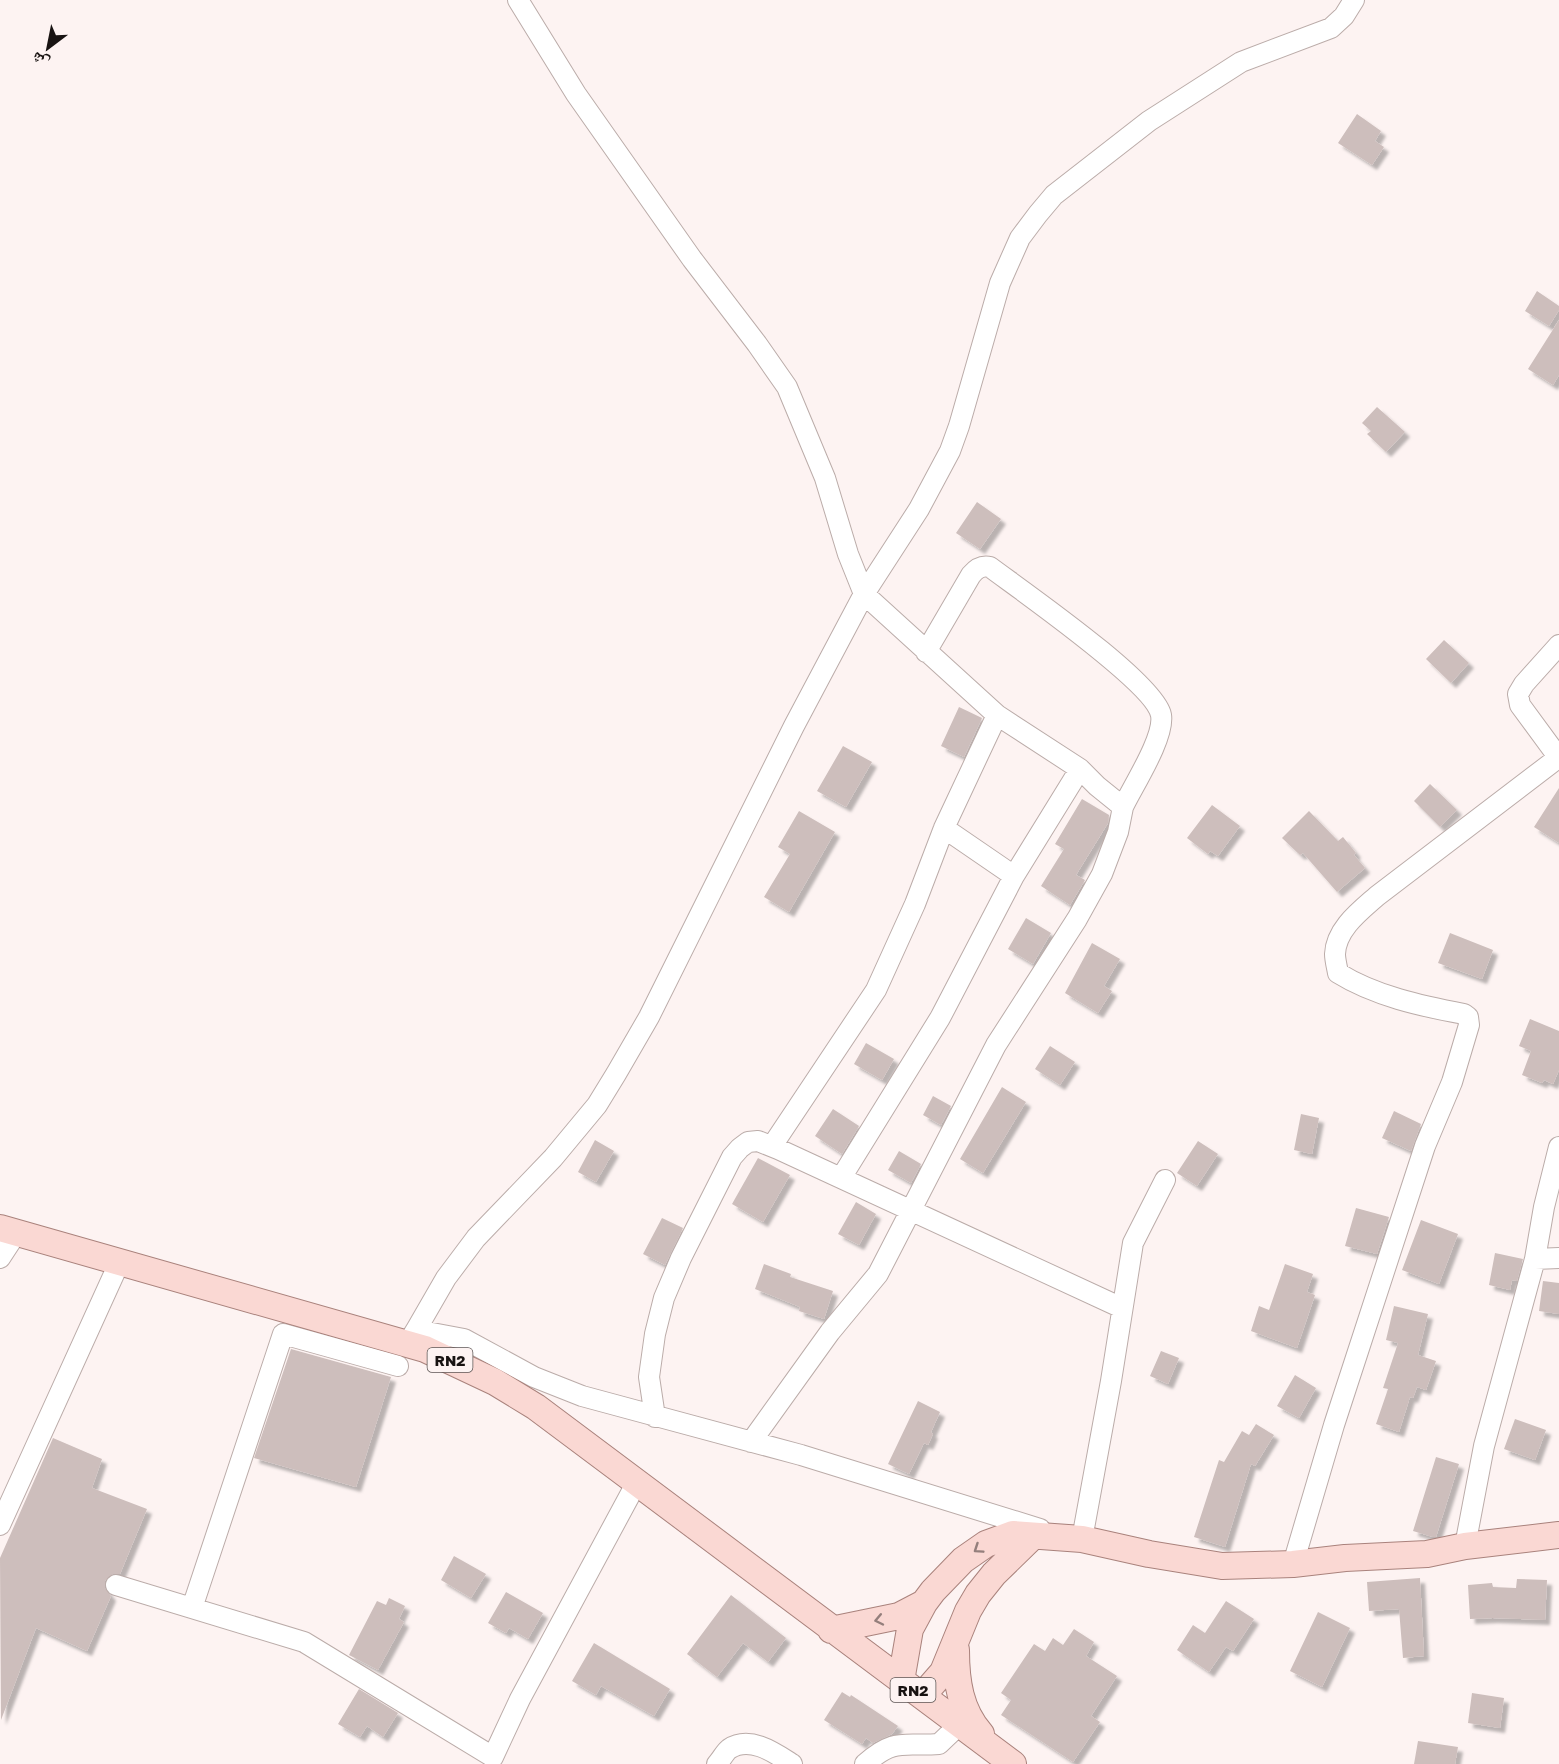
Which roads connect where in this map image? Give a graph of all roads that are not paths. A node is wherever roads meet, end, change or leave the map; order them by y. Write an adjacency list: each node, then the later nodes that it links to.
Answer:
1 (518, 0): 3 (street)
2 (1354, 0): 3 (street)
3 (864, 594): 5 (street); 23 (street)
4 (1559, 645): 7 (street)
5 (926, 652): 6 (street); 9 (street)
6 (997, 715): 8 (street); 10 (street)
7 (1558, 758): 32 (street)
8 (1080, 769): 9 (street); 11 (street)
9 (1123, 807): 16 (street)
10 (944, 828): 11 (street); 12 (street)
11 (1014, 876): 14 (street)
12 (772, 1146): 14 (street); 24 (street)
13 (1559, 1147): 20 (street)
14 (841, 1178): 16 (street)
15 (1165, 1180): 22 (street)
16 (911, 1210): 22 (street); 25 (street)
17 (9, 1230): 18 (street); 21 (main road, RN2)
18 (0, 1258)
19 (1559, 1258): 20 (street)
20 (1536, 1259): 31 (street)
21 (120, 1261): 23 (main road, RN2); 27 (street)
22 (1122, 1308): 30 (street)
23 (407, 1346): 24 (street); 26 (main road, RN2); 35 (street)
24 (655, 1416): 25 (street)
25 (751, 1442): 30 (street)
26 (637, 1482): 36 (main road, RN2); 42 (street)
27 (0, 1525)
28 (1559, 1535): 31 (main road)
29 (1033, 1536): 30 (main road); 34 (main road, one-way to 34); 37 (main road)
30 (1074, 1538): 32 (main road)
31 (1465, 1546): 32 (main road)
32 (1293, 1564)
33 (116, 1585): 35 (street)
34 (924, 1603): 36 (main road, one-way to 36); 38 (main road)
35 (192, 1608): 42 (street)
36 (831, 1630): 38 (main road, RN2)
37 (956, 1641): 39 (main road); 41 (main road)
38 (901, 1681): 39 (main road, RN2)
39 (922, 1696): 40 (main road, RN2)
40 (960, 1724): 41 (main road, RN2); 45 (street)
41 (1004, 1757)
42 (497, 1761)
43 (717, 1764): 44 (street)
44 (792, 1764)
45 (865, 1764)

